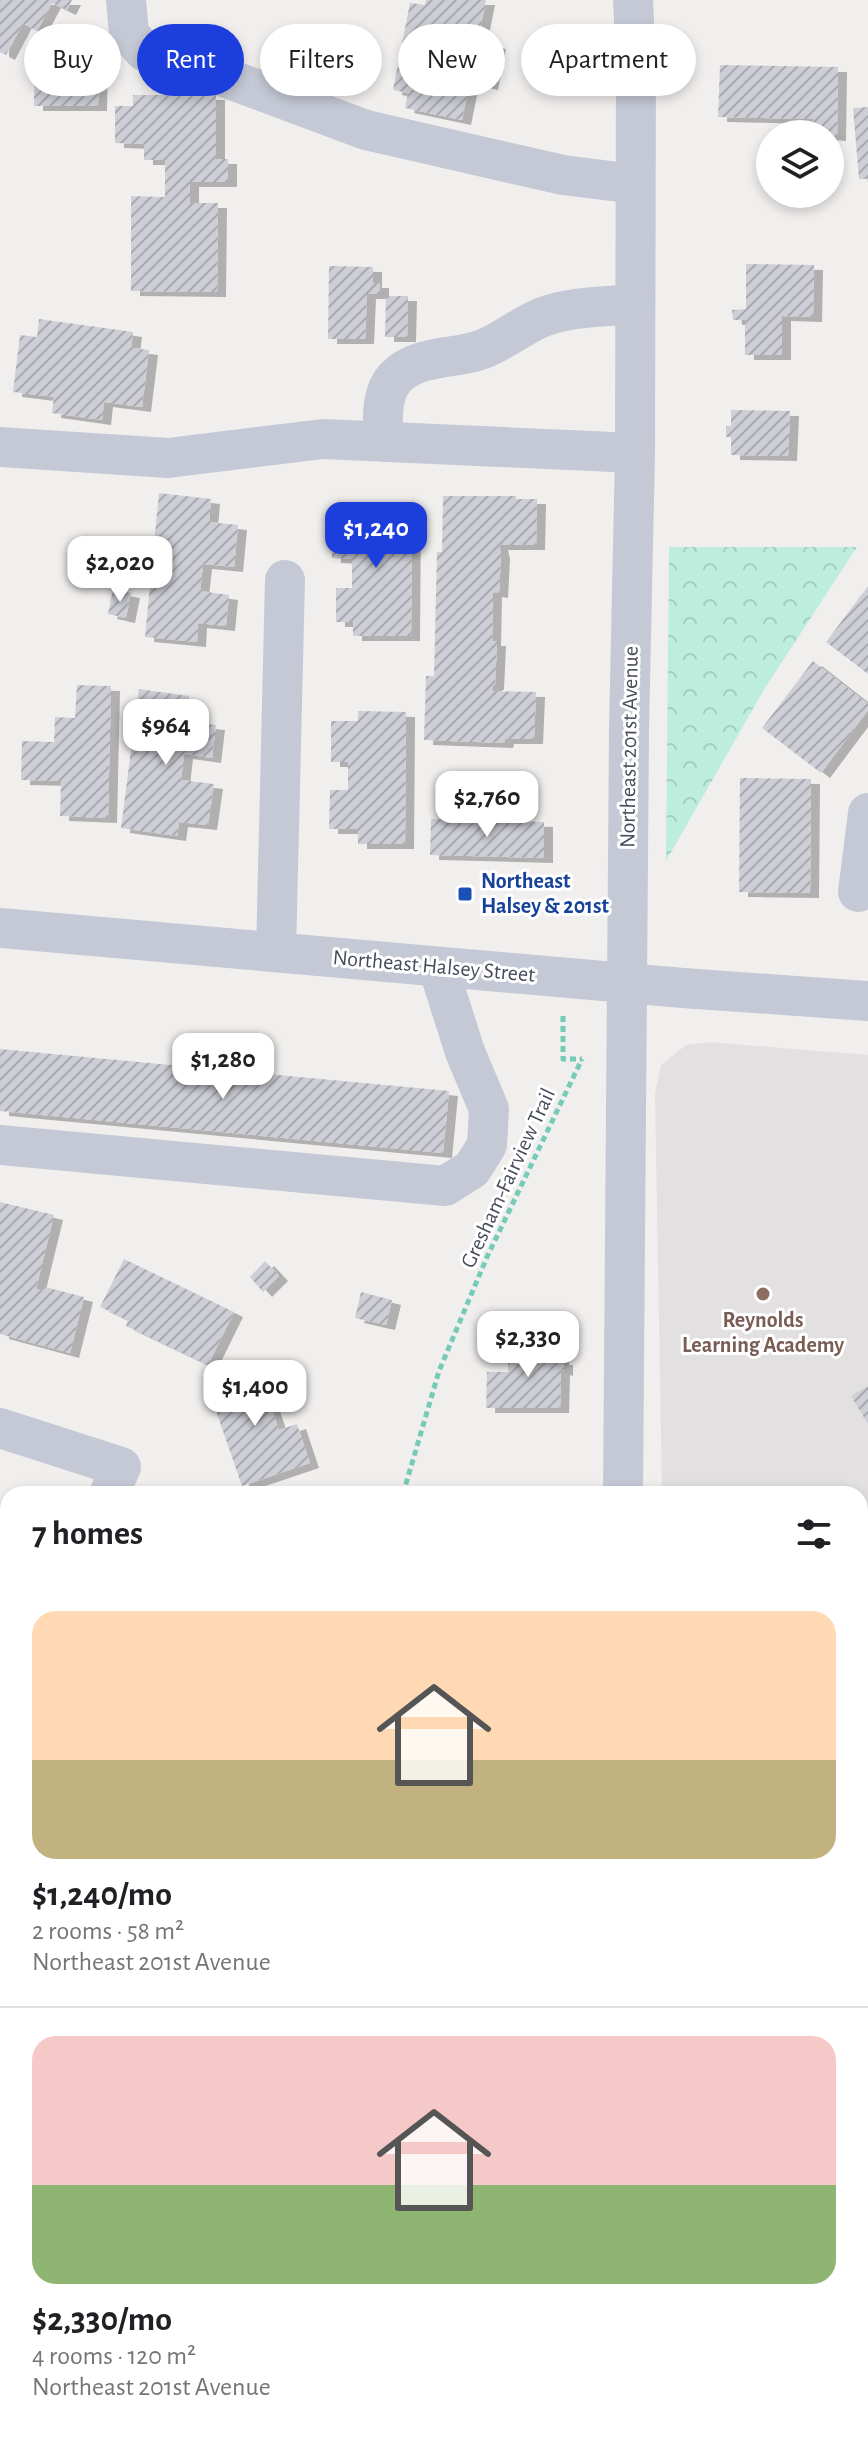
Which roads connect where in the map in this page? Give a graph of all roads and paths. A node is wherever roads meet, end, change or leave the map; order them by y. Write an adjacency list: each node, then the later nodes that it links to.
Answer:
1 (126, 0): 3 (street)
2 (633, 0): 3 (street, Northeast 201st Avenue)
3 (635, 184): 4 (street, Northeast 201st Avenue)
4 (635, 304): 5 (street); 7 (street, Northeast 201st Avenue)
5 (383, 442): 6 (street); 7 (street)
6 (0, 447)
7 (635, 453): 15 (street, Northeast 201st Avenue)
8 (285, 580): 12 (street)
9 (868, 813): 10 (street)
10 (858, 892)
11 (0, 928): 12 (street, Northeast Halsey Street)
12 (276, 952): 13 (street, Northeast Halsey Street)
13 (438, 967): 14 (street, Northeast Halsey Street); 19 (street)
14 (563, 978): 15 (street, Northeast Halsey Street); 17 (path)
15 (627, 983): 16 (street, Northeast Halsey Street); 18 (street, Northeast 201st Avenue)
16 (868, 1001)
17 (582, 1059): 18 (path); 22 (path, Gresham-Fairview Trail)
18 (627, 1064): 23 (street, Northeast 201st Avenue)
19 (0, 1145)
20 (0, 1428): 21 (street)
21 (115, 1480)
22 (405, 1486)
23 (623, 1486)

